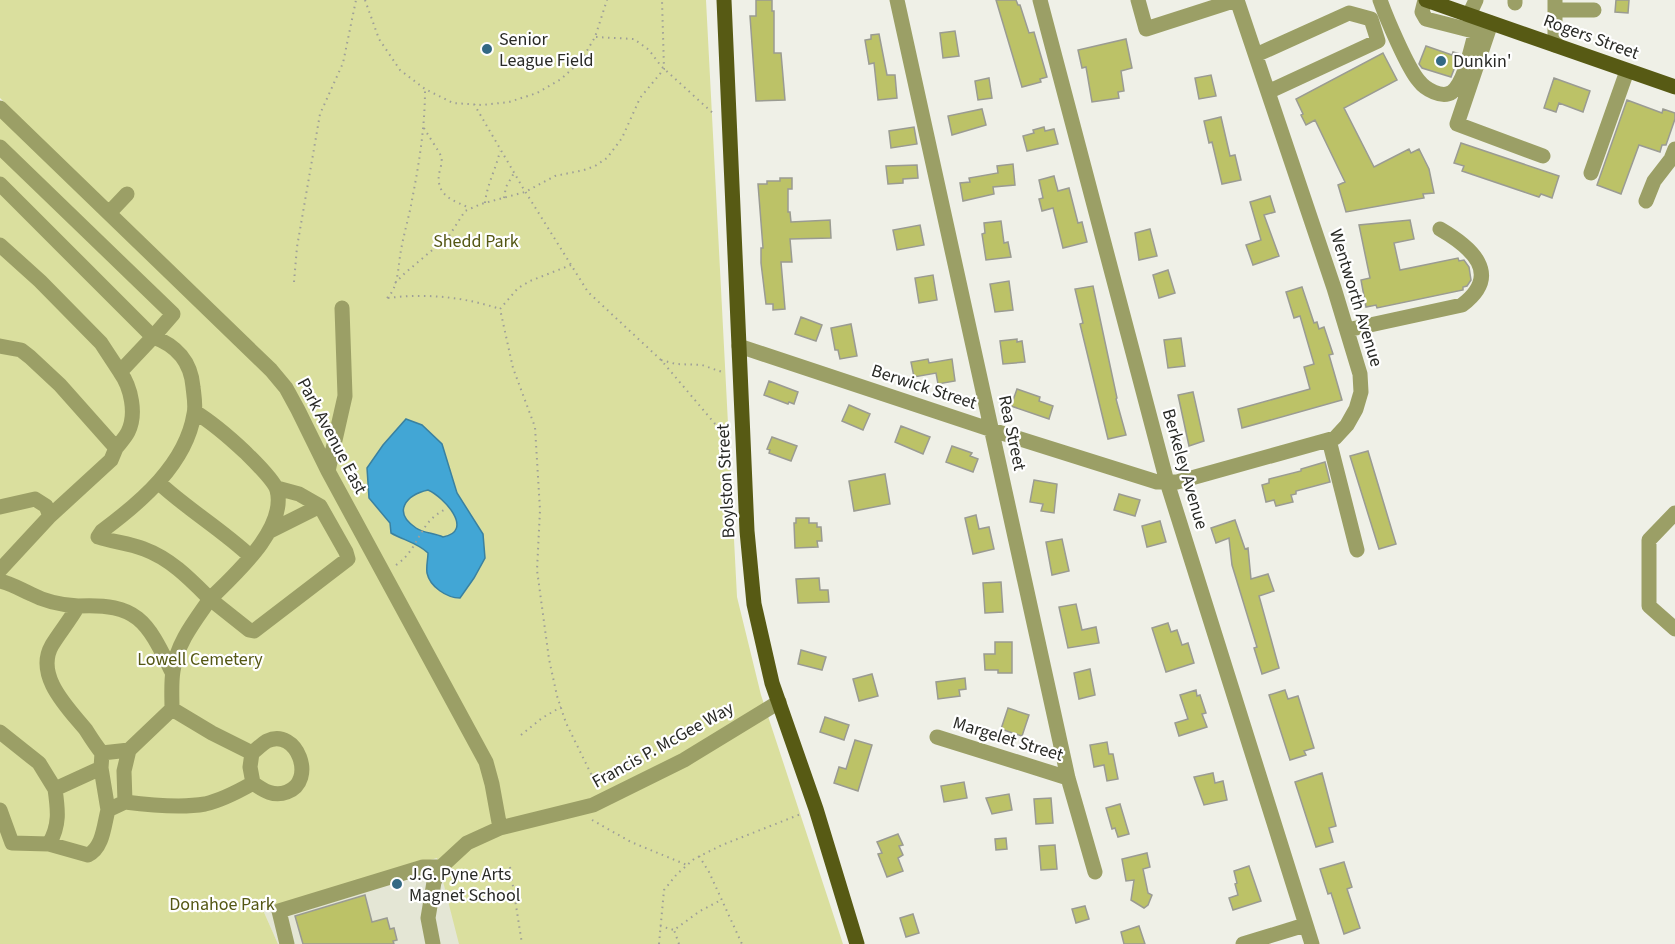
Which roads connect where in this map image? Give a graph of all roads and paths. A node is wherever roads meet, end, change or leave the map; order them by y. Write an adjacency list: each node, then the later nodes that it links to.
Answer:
1 (356, 0): 47 (path)
2 (364, 0): 24 (path)
3 (606, 0): 18 (path)
4 (662, 0): 21 (path)
5 (724, 0): 54 (main road, Boylston Street)
6 (897, 0): 59 (street, Rea Street)
7 (1041, 0): 65 (street, Berkeley Avenue)
8 (1138, 0): 14 (street)
9 (1237, 0): 14 (street); 20 (street, Wentworth Avenue)
10 (1380, 0): 17 (street)
11 (1425, 0): 16 (main road, Rogers Street); 17 (street)
12 (1476, 0): 16 (street)
13 (1555, 5): 15 (street); 19 (street)
14 (1190, 6)
15 (1593, 10)
16 (1469, 15): 17 (main road, Rogers Street)
17 (1485, 29): 19 (main road, Rogers Street); 33 (street)
18 (595, 37): 21 (path); 26 (path)
19 (1555, 45): 22 (main road, Rogers Street)
20 (1256, 55): 25 (street, Wentworth Avenue); 25 (street)
21 (664, 69): 28 (path); 37 (path)
22 (1627, 71): 23 (main road, Rogers Street); 35 (street)
23 (1675, 87)
24 (425, 89): 26 (path); 29 (path)
25 (1268, 92): 51 (street, Wentworth Avenue)
26 (474, 104): 32 (path)
27 (0, 108): 43 (street, Park Avenue East)
28 (717, 117)
29 (424, 128): 42 (path); 48 (path)
30 (0, 147): 52 (street)
31 (1675, 149): 40 (street)
32 (500, 150): 34 (path); 41 (path)
33 (1544, 156)
34 (514, 173): 37 (path); 39 (path)
35 (1591, 173)
36 (0, 184): 52 (street)
37 (525, 192): 39 (path); 46 (path)
38 (127, 194): 43 (street)
39 (504, 198): 41 (path)
40 (1646, 201)
41 (485, 203): 42 (path)
42 (470, 208): 48 (path)
43 (109, 213): 63 (street, Park Avenue East)
44 (1440, 229): 51 (street)
45 (0, 245): 56 (street)
46 (571, 265): 50 (path); 55 (path)
47 (294, 282)
48 (395, 283): 50 (path)
49 (342, 308): 63 (street)
50 (500, 309): 83 (path)
51 (1347, 330): 60 (street, Wentworth Avenue)
52 (153, 337): 56 (street); 58 (street)
53 (0, 346): 62 (street)
54 (739, 346): 59 (street, Berwick Street); 82 (main road, Boylston Street)
55 (660, 360): 57 (path); 61 (path)
56 (120, 372): 62 (street)
57 (727, 374)
58 (195, 412): 64 (street); 66 (street)
59 (992, 430): 65 (street, Berwick Street); 91 (street, Rea Street)
60 (1329, 440): 65 (street, Wentworth Avenue); 73 (street)
61 (731, 442)
62 (116, 448): 71 (street)
63 (328, 471): 100 (street, Park Avenue East)
64 (158, 482): 74 (street); 78 (street)
65 (1167, 482): 109 (street, Berkeley Avenue)
66 (277, 488): 67 (street); 72 (street)
67 (320, 506): 72 (street); 78 (street)
68 (0, 507): 71 (street)
69 (446, 509): 75 (path)
70 (1675, 513): 80 (street)
71 (50, 516): 76 (street)
72 (270, 531): 74 (street)
73 (1357, 550)
74 (250, 556): 78 (street)
75 (394, 566)
76 (0, 570)
77 (0, 581): 79 (street)
78 (210, 599): 81 (street)
79 (78, 606): 81 (street); 90 (street)
80 (1675, 629)
81 (172, 672): 84 (street)
82 (779, 702): 96 (main road, Boylston Street); 99 (street, Francis P. McGee Way)
83 (561, 707): 86 (path); 94 (path)
84 (172, 709): 88 (street); 89 (street)
85 (0, 732): 93 (street)
86 (521, 735)
87 (937, 737): 91 (street, Margelet Street)
88 (129, 750): 90 (street); 95 (street)
89 (252, 753): 92 (street); 92 (street)
90 (101, 761): 93 (street); 98 (street)
91 (1068, 778): 107 (street, Rea Street)
92 (253, 783): 95 (street)
93 (55, 789): 102 (street)
94 (600, 793)
95 (125, 802): 98 (street)
96 (816, 809): 103 (path); 118 (main road, Boylston Street)
97 (0, 810): 101 (street)
98 (108, 810): 102 (street)
99 (572, 810): 100 (street, Francis P. McGee Way); 104 (path)
100 (500, 828): 105 (street, Francis P. McGee Way)
101 (6, 843): 102 (street)
102 (49, 844)
103 (699, 856): 104 (path); 108 (path)
104 (687, 865): 110 (path)
105 (441, 867): 112 (street); 113 (street, Francis P. McGee Way)
106 (510, 867): 114 (path)
107 (1095, 872)
108 (722, 900): 111 (path); 117 (path)
109 (1305, 925): 119 (street); 120 (street, Berkeley Avenue)
110 (660, 926): 111 (path); 115 (path)
111 (674, 930): 116 (path)
112 (287, 944)
113 (433, 944)
114 (522, 944)
115 (658, 944)
116 (679, 944)
117 (742, 944)
118 (857, 944)
119 (1243, 944)
120 (1312, 944)

